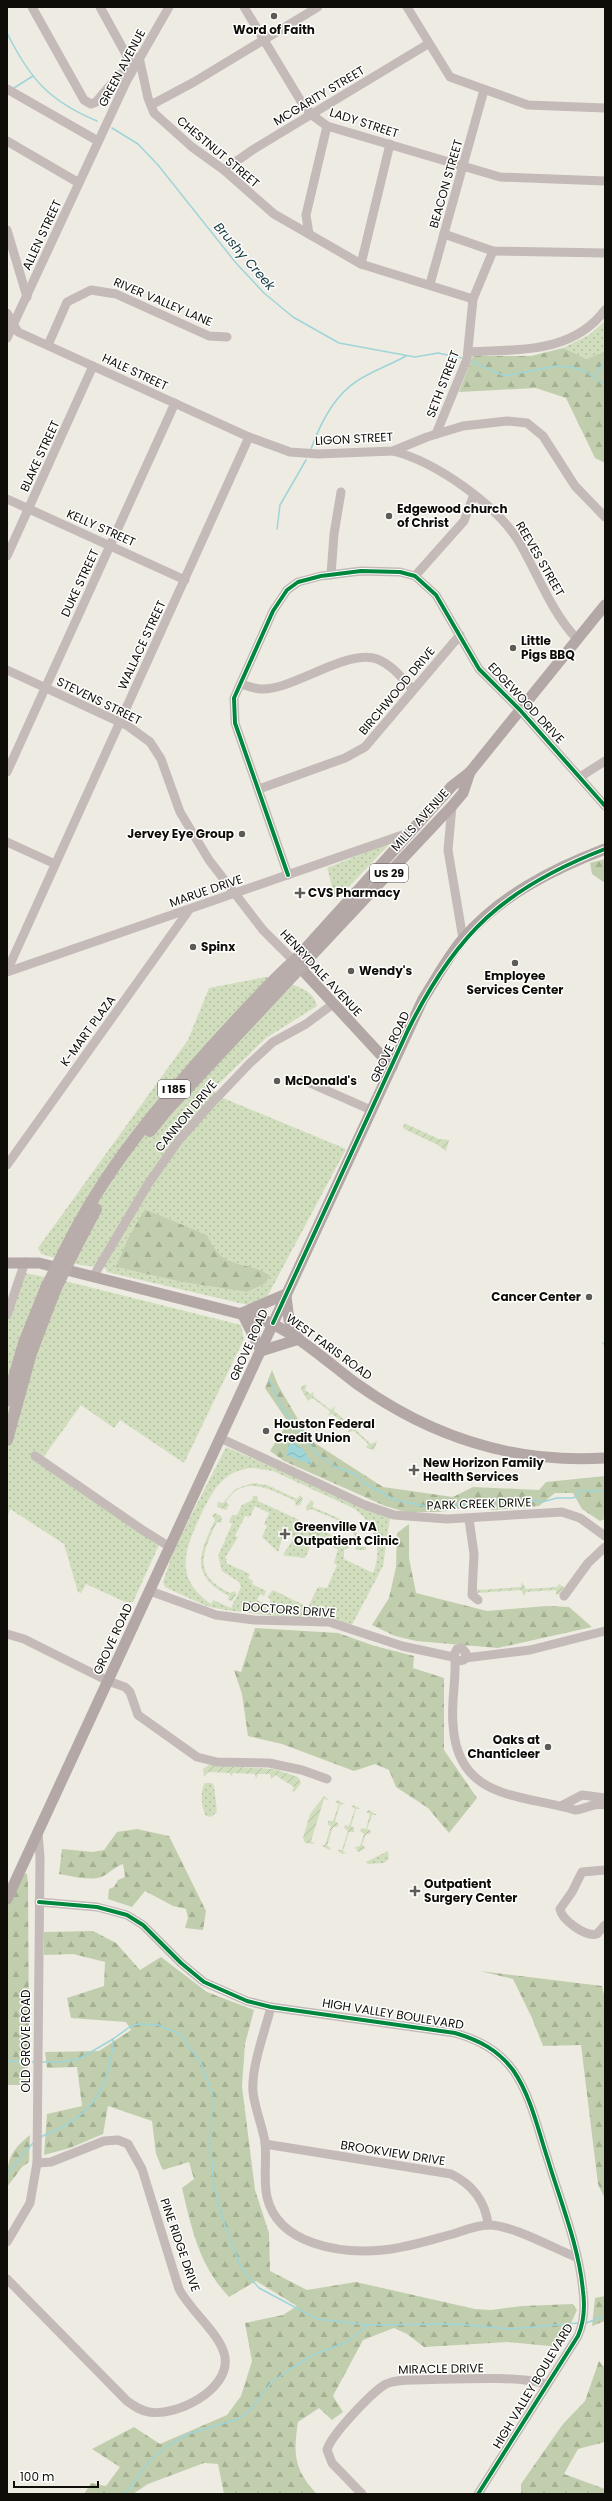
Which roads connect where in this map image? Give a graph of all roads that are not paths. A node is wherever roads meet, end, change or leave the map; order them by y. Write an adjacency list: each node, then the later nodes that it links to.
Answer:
1 (32, 7): 10 (street)
2 (100, 7): 10 (street)
3 (169, 7): 9 (street, GREEN AVENUE)
4 (244, 7): 7 (street, LADY STREET)
5 (318, 7): 7 (street)
6 (407, 7): 8 (street)
7 (264, 40): 13 (street); 15 (street, LADY STREET)
8 (428, 44): 12 (street); 15 (street, MCGARITY STREET)
9 (139, 57): 10 (street, GREEN AVENUE); 13 (street, CHESTNUT STREET)
10 (133, 67): 18 (street, GREEN AVENUE)
11 (7, 89): 18 (street)
12 (484, 90): 14 (street); 20 (street, BEACON STREET)
13 (151, 105): 21 (street, CHESTNUT STREET)
14 (605, 108)
15 (312, 115): 16 (street, LADY STREET); 21 (street, MCGARITY STREET)
16 (327, 126): 19 (street, LADY STREET); 25 (street)
17 (7, 141): 23 (street)
18 (98, 141): 23 (street, ALLEN STREET)
19 (390, 144): 20 (street, LADY STREET); 29 (street)
20 (463, 166): 22 (street, LADY STREET); 26 (street, BEACON STREET)
21 (224, 170): 25 (street, CHESTNUT STREET)
22 (605, 181)
23 (79, 183): 31 (street, ALLEN STREET)
24 (7, 230): 31 (street)
25 (309, 234): 29 (street, CHESTNUT STREET)
26 (444, 234): 27 (street); 30 (street, BEACON STREET)
27 (493, 251): 28 (street); 32 (street, SETH STREET)
28 (605, 253)
29 (361, 264): 30 (street, CHESTNUT STREET)
30 (430, 284): 32 (street, CHESTNUT STREET)
31 (27, 296): 35 (street, ALLEN STREET)
32 (473, 300): 39 (street, SETH STREET)
33 (605, 310): 39 (street)
34 (7, 313): 35 (street)
35 (14, 326): 37 (street, ALLEN STREET); 38 (street, HALE STREET)
36 (227, 337): 38 (street, RIVER VALLEY LANE)
37 (7, 338)
38 (48, 345): 40 (street, HALE STREET)
39 (469, 352): 42 (street, SETH STREET)
40 (93, 366): 41 (street, HALE STREET); 48 (street, BLAKE STREET)
41 (175, 403): 43 (street, HALE STREET); 50 (street, DUKE STREET)
42 (436, 434): 44 (street, LIGON STREET); 49 (street, LIGON STREET)
43 (249, 437): 44 (street, LIGON STREET); 54 (street, WALLACE STREET)
44 (393, 451): 46 (street, REEVES STREET)
45 (341, 492): 52 (street)
46 (473, 496): 53 (street); 57 (street, REEVES STREET)
47 (7, 499): 48 (street, KELLY STREET)
48 (29, 508): 50 (street, KELLY STREET); 51 (street, BLAKE STREET)
49 (605, 517)
50 (111, 546): 54 (street, KELLY STREET); 60 (street, DUKE STREET)
51 (7, 556)
52 (331, 575): 53 (street); 59 (street)
53 (415, 576): 56 (street, EDGEWOOD DRIVE)
54 (185, 580): 63 (street, WALLACE STREET)
55 (605, 605): 57 (main road, MILLS AVENUE / US 29)
56 (460, 635): 61 (street, BIRCHWOOD DRIVE); 62 (street, EDGEWOOD DRIVE)
57 (577, 639): 62 (main road, MILLS AVENUE / US 29)
58 (7, 670): 60 (street, STEVENS STREET)
59 (241, 684): 61 (street); 68 (street)
60 (45, 688): 63 (street, STEVENS STREET); 65 (street, DUKE STREET)
61 (412, 689): 68 (street, BIRCHWOOD DRIVE)
62 (520, 710): 66 (main road, MILLS AVENUE / US 29); 67 (street, EDGEWOOD DRIVE)
63 (120, 722): 74 (street, WALLACE STREET); 76 (street, STEVENS STREET)
64 (605, 761): 67 (street)
65 (7, 772)
66 (470, 772): 69 (main road, MILLS AVENUE / US 29); 71 (main road, MILLS AVENUE / US 29)
67 (580, 777): 70 (street, EDGEWOOD DRIVE)
68 (259, 789): 75 (street)
69 (452, 806): 78 (street); 79 (main road, MILLS AVENUE / US 29)
70 (605, 806)
71 (412, 832): 75 (street, MARUE DRIVE); 79 (main road, MILLS AVENUE / US 29)
72 (7, 842): 74 (street)
73 (605, 849): 78 (main road, GROVE ROAD)
74 (55, 864): 80 (street, WALLACE STREET)
75 (288, 875): 76 (street, MARUE DRIVE)
76 (235, 894): 77 (street, MARUE DRIVE); 79 (street, HENRYDALE AVENUE)
77 (189, 910): 80 (street, MARUE DRIVE); 85 (street, K-MART PLAZA)
78 (463, 939): 82 (main road, GROVE ROAD)
79 (297, 964): 81 (main road, HENRYDALE AVENUE); 89 (highway, I 185, bridge)
80 (7, 971)
81 (333, 1004): 82 (main road, HENRYDALE AVENUE); 88 (street, CANNON DRIVE)
82 (392, 1067): 84 (main road, GROVE ROAD)
83 (303, 1080): 84 (street)
84 (372, 1110): 90 (main road, GROVE ROAD)
85 (7, 1165)
86 (25, 1262): 87 (main road, WEST FARIS ROAD); 88 (main road, WEST FARIS ROAD); 92 (street)
87 (7, 1263)
88 (93, 1277): 91 (main road, WEST FARIS ROAD)
89 (51, 1289): 96 (highway, I 185); 98 (highway, I 185)
90 (286, 1294): 91 (main road); 93 (main road, GROVE ROAD); 94 (main road)
91 (242, 1313): 93 (main road, WEST FARIS ROAD); 95 (main road)
92 (7, 1315)
93 (273, 1323): 94 (main road, WEST FARIS ROAD); 95 (main road, GROVE ROAD)
94 (299, 1339): 95 (main road); 100 (main road, WEST FARIS ROAD)
95 (261, 1351): 97 (main road, GROVE ROAD)
96 (7, 1401)
97 (220, 1438): 101 (street, PARK CREEK DRIVE); 103 (main road, GROVE ROAD)
98 (7, 1440)
99 (35, 1456): 103 (street)
100 (605, 1458)
101 (469, 1519): 102 (street, PARK CREEK DRIVE); 107 (street)
102 (605, 1536)
103 (170, 1547): 105 (main road, GROVE ROAD)
104 (605, 1547): 106 (street)
105 (150, 1591): 110 (street, DOCTORS DRIVE); 111 (main road, GROVE ROAD)
106 (564, 1596)
107 (478, 1600)
108 (605, 1631): 110 (street, DOCTORS DRIVE)
109 (7, 1634): 111 (street)
110 (460, 1656): 116 (street)
111 (108, 1681): 112 (street); 117 (main road, GROVE ROAD)
112 (327, 1779)
113 (605, 1798): 114 (street)
114 (590, 1800): 115 (street); 116 (street); 116 (street)
115 (605, 1805)
116 (561, 1806)
117 (38, 1833): 119 (main road, GROVE ROAD); 120 (street, OLD GROVE ROAD)
118 (605, 1870): 121 (street)
119 (7, 1899)
120 (39, 1902): 122 (street, HIGH VALLEY BOULEVARD); 124 (street, OLD GROVE ROAD)
121 (605, 1925)
122 (271, 2007): 123 (street); 127 (street, HIGH VALLEY BOULEVARD)
123 (265, 2144): 125 (street, BROOKVIEW DRIVE); 125 (street)
124 (37, 2163): 126 (street, OLD GROVE ROAD); 128 (street, PINE RIDGE DRIVE)
125 (488, 2225): 127 (street)
126 (7, 2242)
127 (576, 2257): 129 (street, HIGH VALLEY BOULEVARD)
128 (7, 2279)
129 (547, 2385): 130 (street, MIRACLE DRIVE); 131 (street, HIGH VALLEY BOULEVARD)
130 (362, 2494)
131 (478, 2494)

